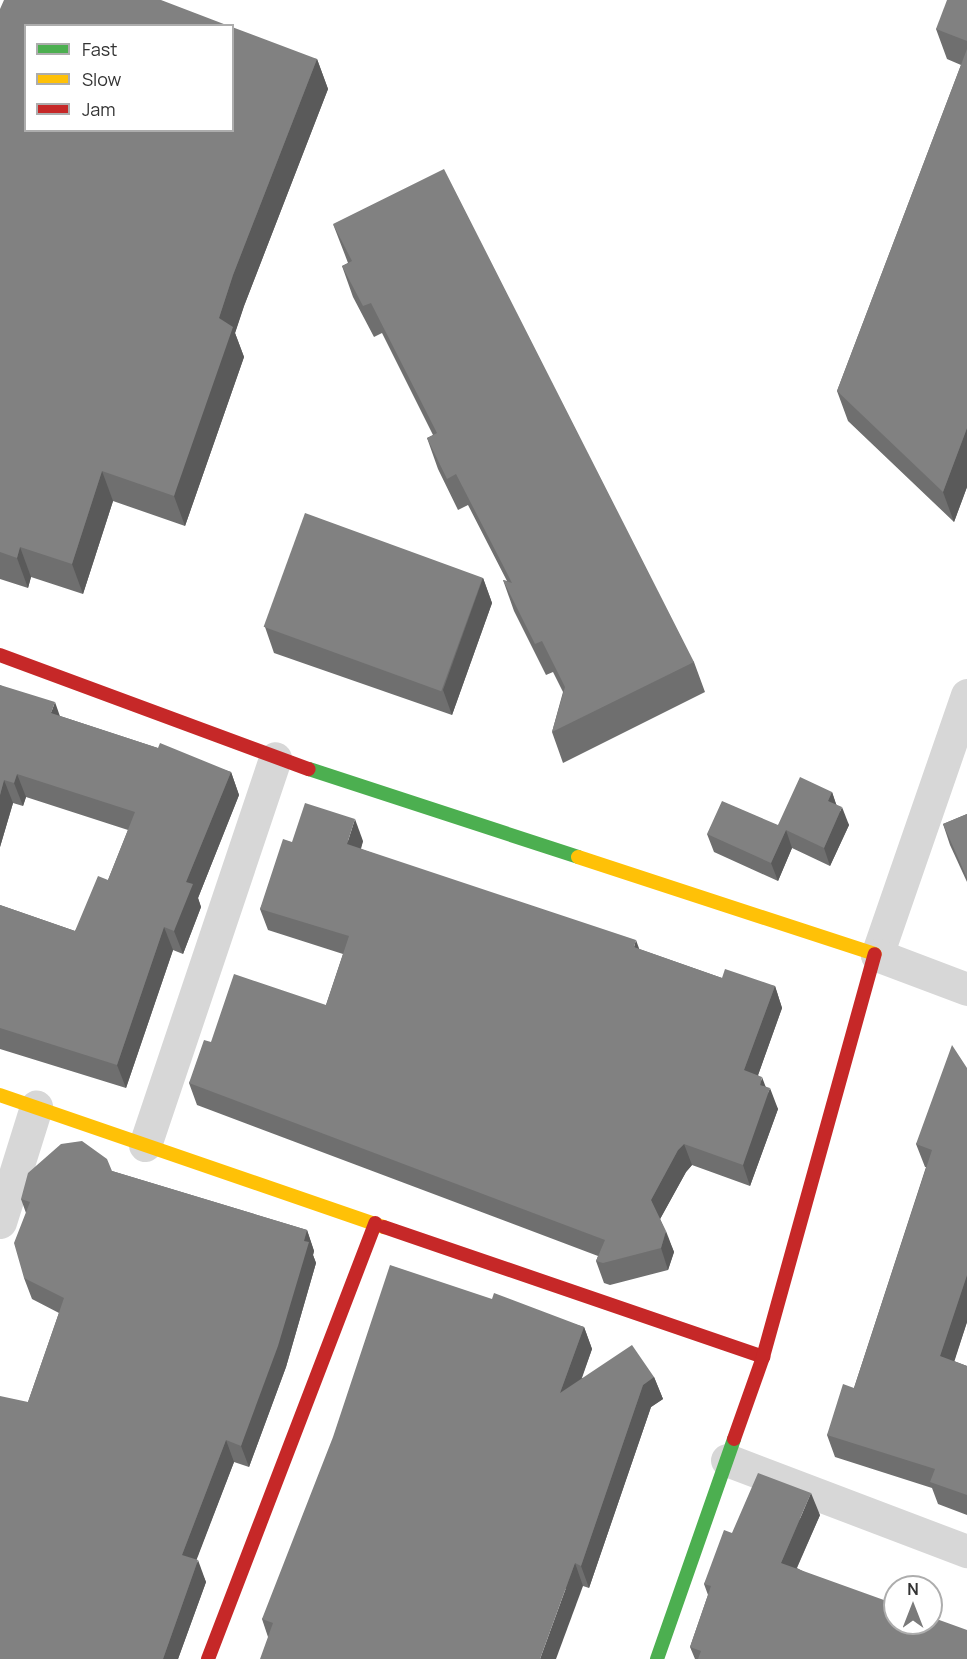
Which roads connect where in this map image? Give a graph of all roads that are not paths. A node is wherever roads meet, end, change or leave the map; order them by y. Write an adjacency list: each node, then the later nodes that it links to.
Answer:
1 (0, 655): 3 (street)
2 (967, 695): 4 (street)
3 (276, 758): 4 (street); 8 (street)
4 (877, 955): 5 (street); 11 (street)
5 (967, 989)
6 (0, 1095): 7 (street)
7 (36, 1107): 8 (street); 9 (street)
8 (145, 1145): 10 (street)
9 (0, 1221)
10 (375, 1223): 11 (street); 14 (street)
11 (763, 1357): 12 (street)
12 (727, 1460): 13 (street); 15 (street)
13 (967, 1551)
14 (208, 1659)
15 (657, 1659)

